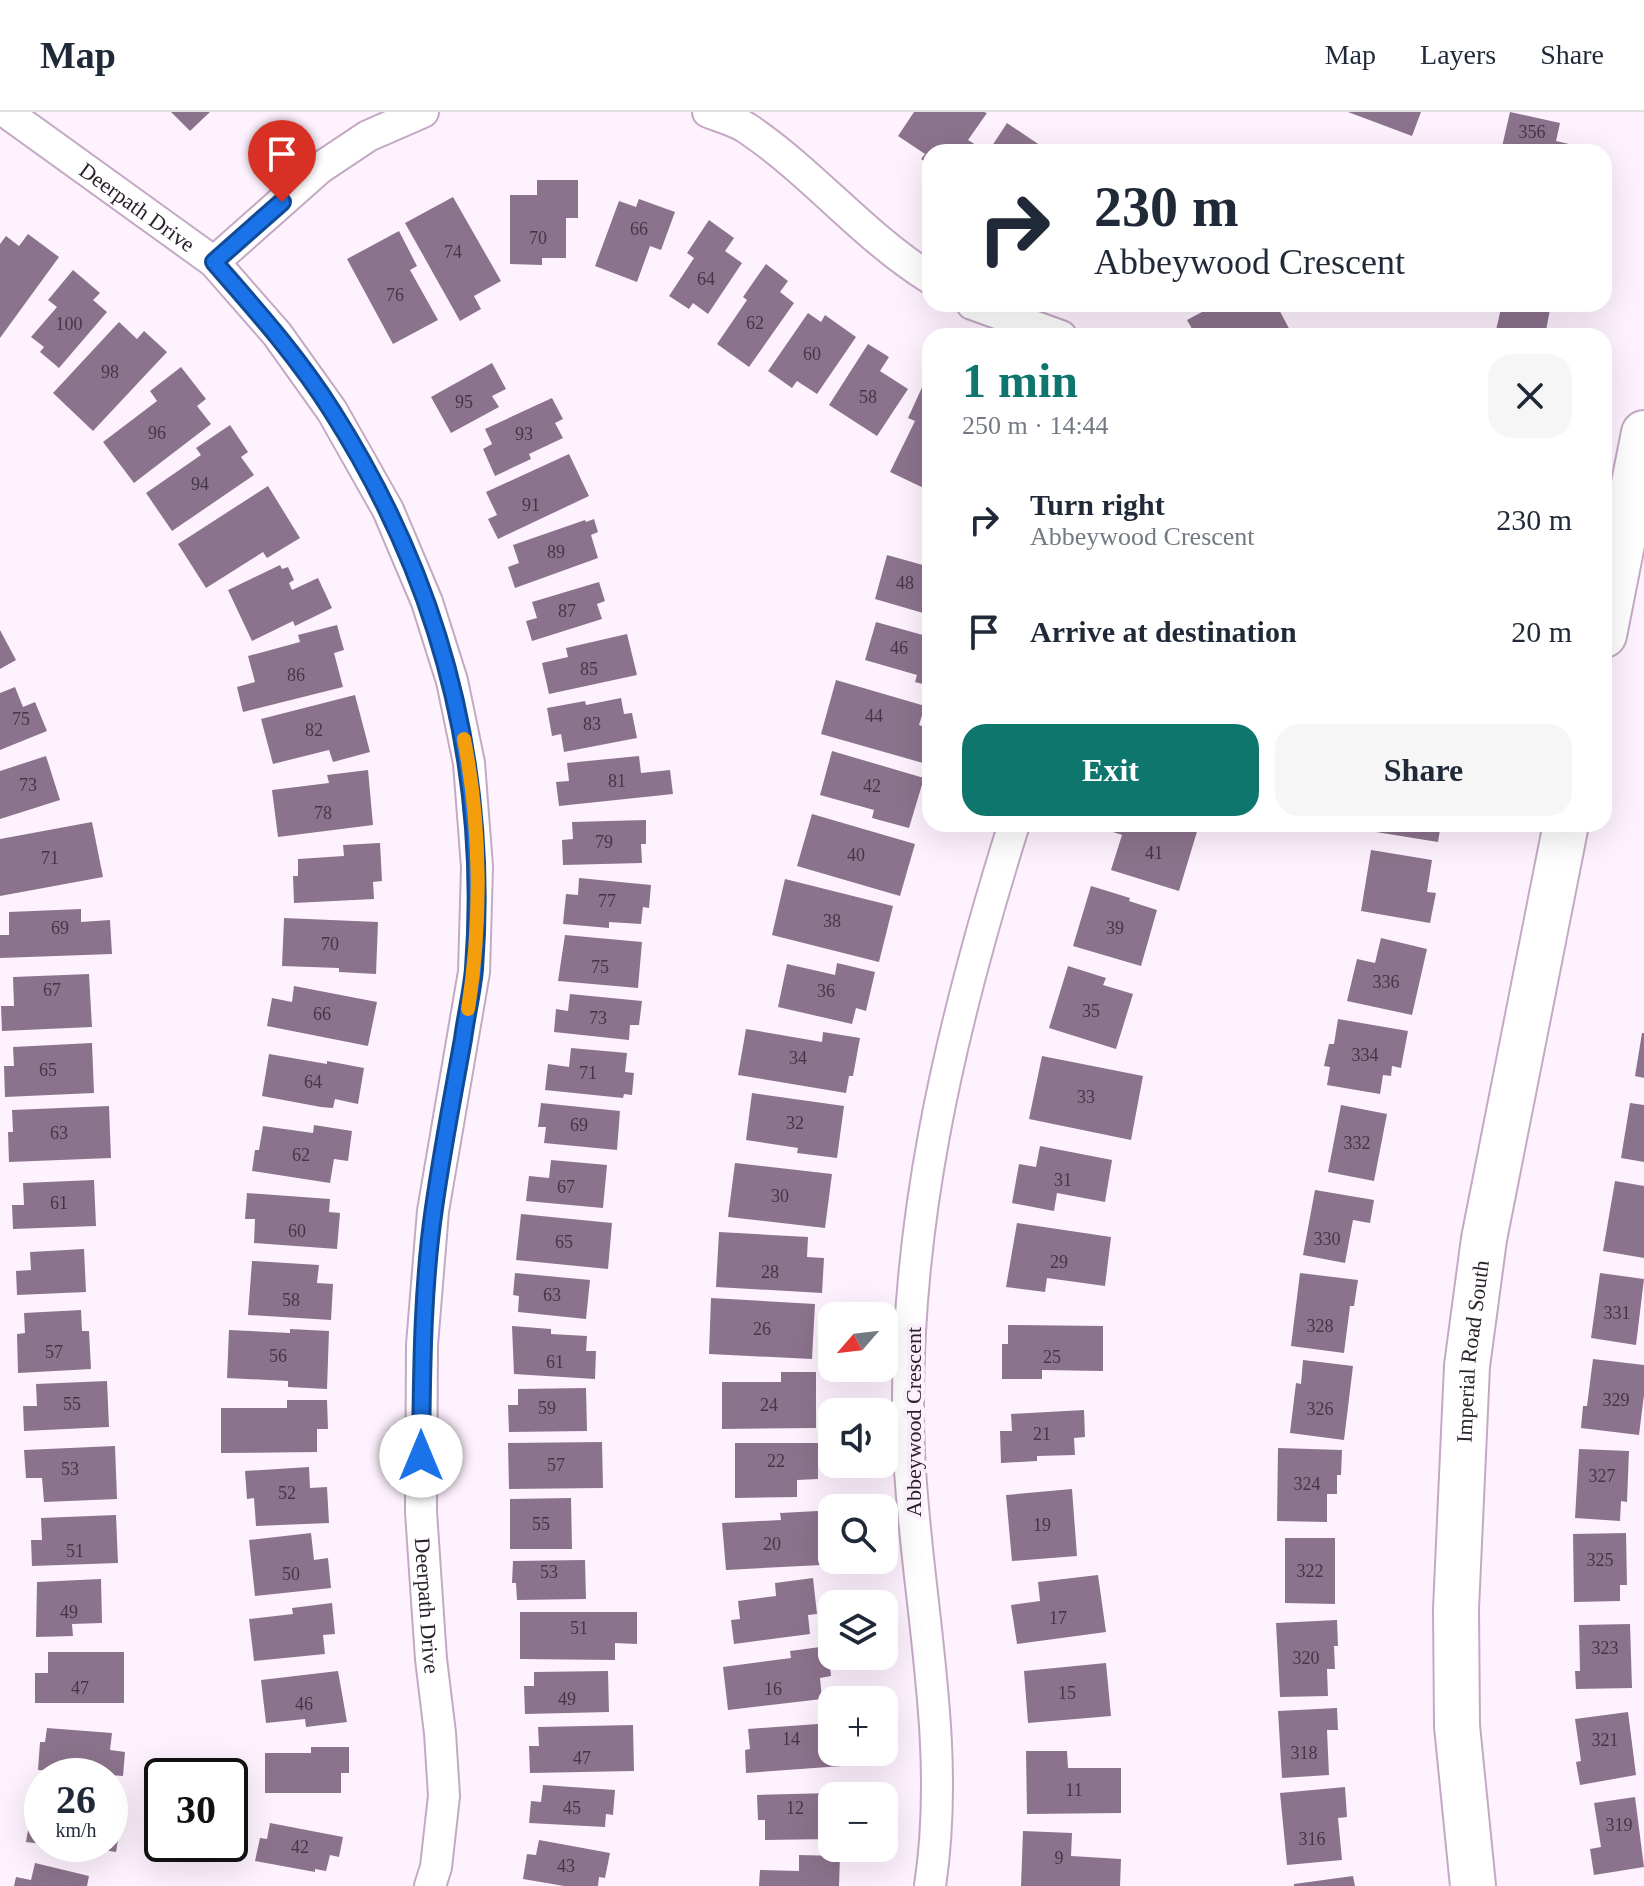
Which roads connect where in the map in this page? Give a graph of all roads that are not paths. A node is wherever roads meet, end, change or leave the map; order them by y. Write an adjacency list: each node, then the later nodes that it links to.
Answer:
1 (6, 112): 4 (street, Deerpath Drive)
2 (423, 112): 4 (street)
3 (708, 112): 5 (street)
4 (214, 262): 12 (street, Deerpath Drive)
5 (922, 272)
6 (994, 312): 7 (street)
7 (1039, 328)
8 (1644, 433): 9 (street)
9 (1612, 595)
10 (1012, 832): 13 (street, Abbeywood Crescent)
11 (1564, 832): 14 (street, Imperial Road South)
12 (430, 1886)
13 (930, 1886)
14 (1473, 1886)

